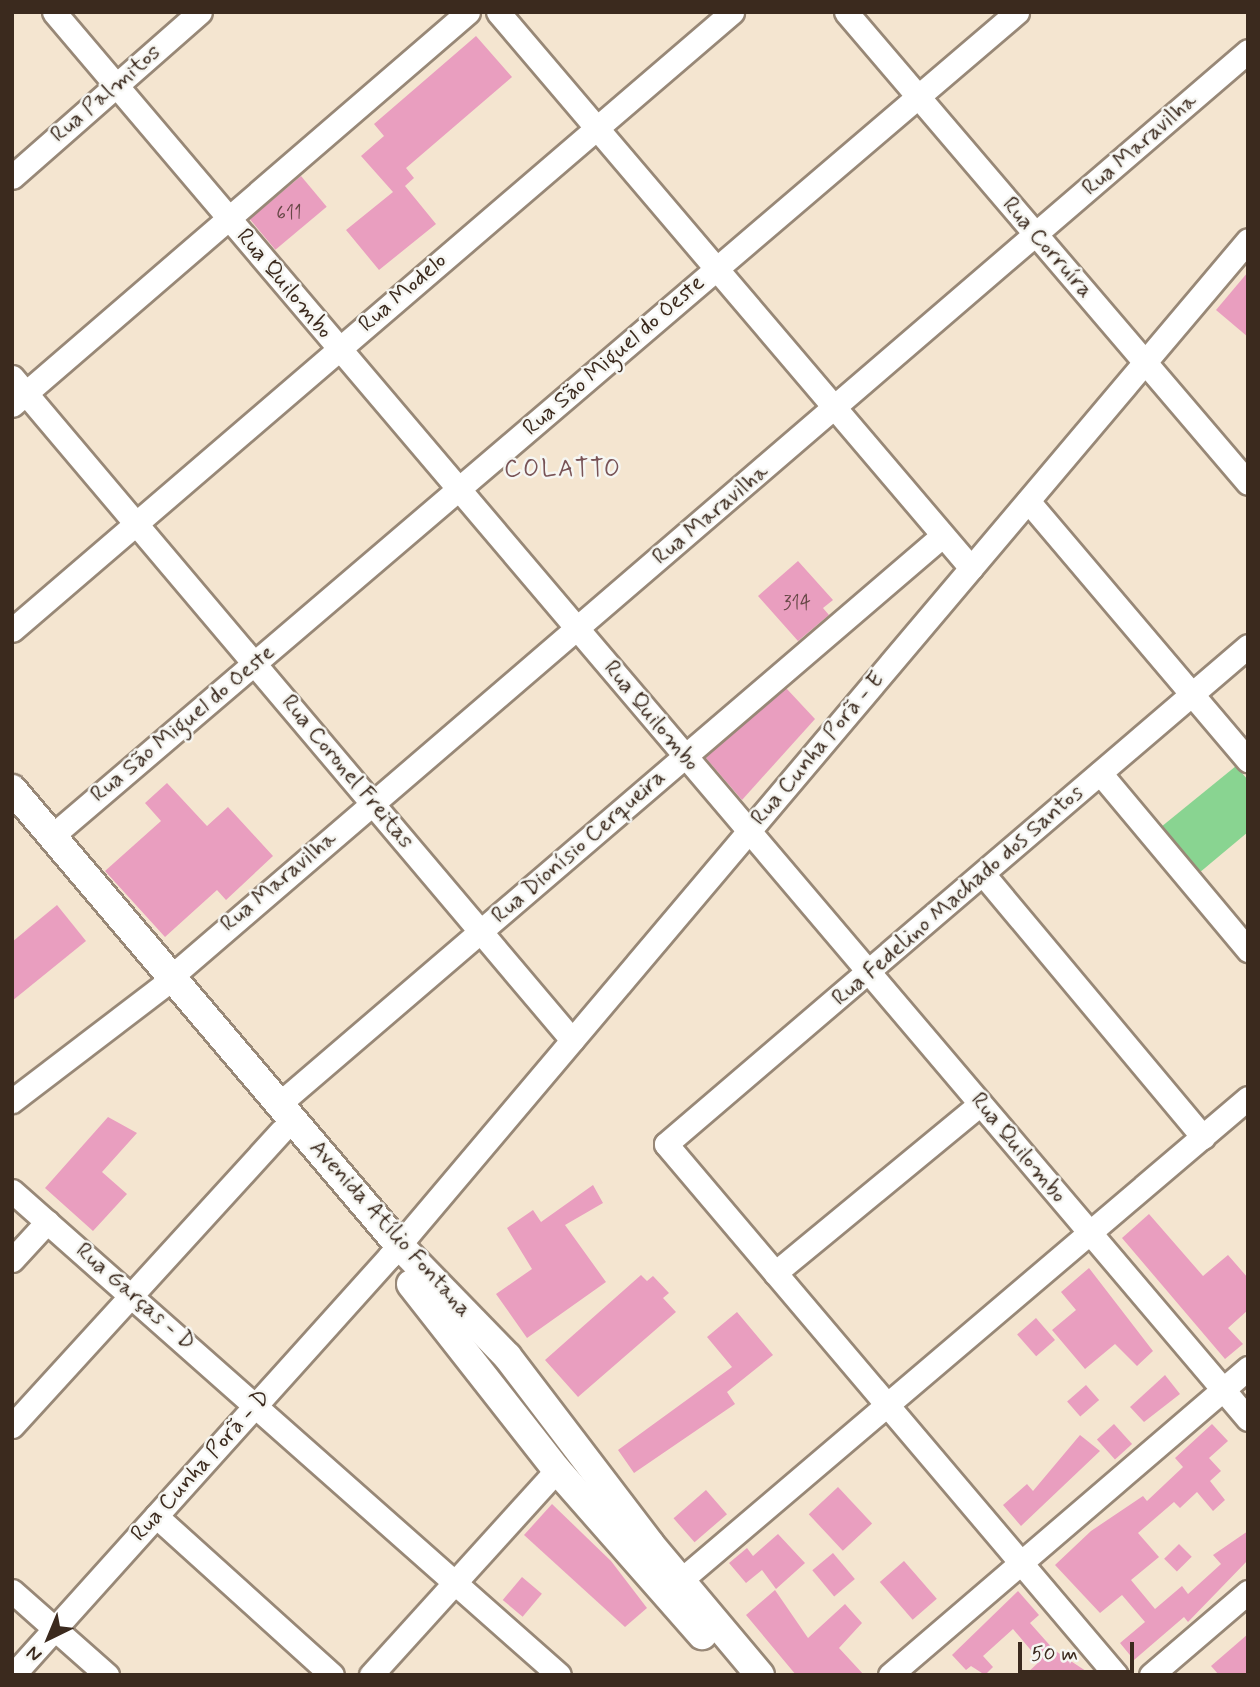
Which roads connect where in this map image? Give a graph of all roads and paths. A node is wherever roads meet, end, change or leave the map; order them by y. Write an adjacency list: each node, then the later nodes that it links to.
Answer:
1 (54, 12): 9 (street, Rua Quilombo)
2 (200, 12): 9 (street, Rua Palmitos)
3 (468, 12): 13 (street)
4 (498, 12): 11 (street)
5 (732, 12): 11 (street, Rua Modelo)
6 (846, 12): 10 (street, Rua Corruíra)
7 (1017, 12): 10 (street, Rua São Miguel do Oeste)
8 (1248, 51): 14 (street, Rua Maravilha)
9 (116, 85): 12 (street, Rua Palmitos); 13 (street, Rua Quilombo)
10 (918, 99): 14 (street, Rua Corruíra); 16 (street, Rua São Miguel do Oeste)
11 (595, 125): 16 (street); 17 (street, Rua Modelo)
12 (12, 177)
13 (229, 219): 17 (street, Rua Quilombo); 19 (street)
14 (1036, 236): 18 (street, Rua Corruíra); 20 (street, Rua Maravilha)
15 (1248, 240): 18 (street, Rua Cunha Porã - E)
16 (716, 267): 20 (street); 22 (street, Rua São Miguel do Oeste)
17 (339, 349): 22 (street, Rua Quilombo); 24 (street, Rua Modelo)
18 (1145, 361): 21 (street, Rua Corruíra); 23 (street, Rua Cunha Porã - E)
19 (17, 392): 24 (street, Rua Coronel Freitas)
20 (835, 410): 25 (street); 27 (street, Rua Maravilha)
21 (1248, 484)
22 (458, 489): 27 (street, Rua Quilombo); 30 (street, Rua São Miguel do Oeste)
23 (1028, 500): 26 (street, Rua Cunha Porã - E); 31 (street)
24 (136, 524): 28 (street, Rua Modelo); 30 (street, Rua Coronel Freitas)
25 (942, 536): 26 (street); 32 (street, Rua Dionísio Cerqueira)
26 (971, 568): 38 (street, Rua Cunha Porã - E)
27 (577, 629): 32 (street, Rua Quilombo); 36 (street, Rua Maravilha)
28 (12, 630)
29 (1248, 646): 31 (street, Rua Fedelino Machado dos Santos)
30 (255, 664): 36 (street, Rua Coronel Freitas); 39 (street, Rua São Miguel do Oeste)
31 (1191, 694): 33 (street); 34 (street, Rua Fedelino Machado dos Santos)
32 (685, 756): 38 (street, Rua Quilombo); 41 (street, Rua Dionísio Cerqueira)
33 (1248, 760)
34 (1100, 773): 40 (street, Rua Fedelino Machado dos Santos); 42 (street)
35 (12, 789): 39 (main road, Avenida Atílio Fontana)
36 (373, 803): 41 (street, Rua Coronel Freitas); 44 (street, Rua Maravilha)
37 (12, 815): 44 (main road, Avenida Atílio Fontana)
38 (748, 832): 43 (street, Rua Quilombo); 45 (street, Rua Cunha Porã - E)
39 (52, 836): 44 (main road, Avenida Atílio Fontana)
40 (983, 874): 43 (street, Rua Fedelino Machado dos Santos); 50 (street)
41 (481, 931): 45 (street, Rua Coronel Freitas); 49 (street, Rua Dionísio Cerqueira)
42 (1248, 950)
43 (870, 974): 48 (street, Rua Quilombo); 56 (street, Rua Fedelino Machado dos Santos)
44 (166, 982): 47 (street, Rua Maravilha); 49 (main road, Avenida Atílio Fontana)
45 (572, 1040): 54 (street, Rua Cunha Porã - E)
46 (1248, 1098): 50 (street)
47 (12, 1101)
48 (980, 1104): 53 (street, Rua Quilombo); 56 (street)
49 (280, 1117): 54 (main road, Avenida Atílio Fontana); 57 (street, Rua Dionísio Cerqueira)
50 (1203, 1137): 53 (street)
51 (12, 1191): 52 (street, Rua Garças - D)
52 (47, 1222): 55 (street); 57 (street, Rua Garças - D)
53 (1093, 1236): 61 (street, Rua Quilombo); 63 (street)
54 (394, 1251): 58 (main road, Avenida Atílio Fontana); 60 (main road, Avenida Atílio Fontana); 62 (street, Rua Cunha Porã - D)
55 (12, 1260)
56 (775, 1273): 63 (street)
57 (130, 1293): 62 (street, Rua Garças - D); 65 (street, Rua Dionísio Cerqueira)
58 (507, 1356): 60 (main road); 66 (main road, Avenida Atílio Fontana)
59 (1248, 1368): 61 (street)
60 (480, 1374): 67 (main road, Avenida Atílio Fontana)
61 (1223, 1390): 64 (street, Rua Quilombo); 69 (street)
62 (257, 1404): 68 (street, Rua Cunha Porã - D); 71 (street, Rua Garças - D)
63 (888, 1405): 69 (street); 70 (street)
64 (1248, 1419)
65 (12, 1426)
66 (583, 1450): 67 (main road); 70 (main road, Avenida Atílio Fontana)
67 (556, 1470): 71 (street); 80 (main road, Avenida Atílio Fontana)
68 (156, 1516): 74 (street, Rua Cunha Porã - D); 77 (street)
69 (1021, 1563): 82 (street); 83 (street)
70 (681, 1580): 81 (main road, Avenida Atílio Fontana)
71 (455, 1581): 78 (street); 79 (street, Rua Garças - D)
72 (12, 1591): 74 (street)
73 (1248, 1592): 84 (street)
74 (55, 1629): 75 (street, Rua Cunha Porã - D); 76 (street)
75 (13, 1675)
76 (107, 1675)
77 (332, 1675)
78 (371, 1675)
79 (559, 1675)
80 (736, 1675)
81 (760, 1675)
82 (890, 1675)
83 (1116, 1675)
84 (1151, 1675)

